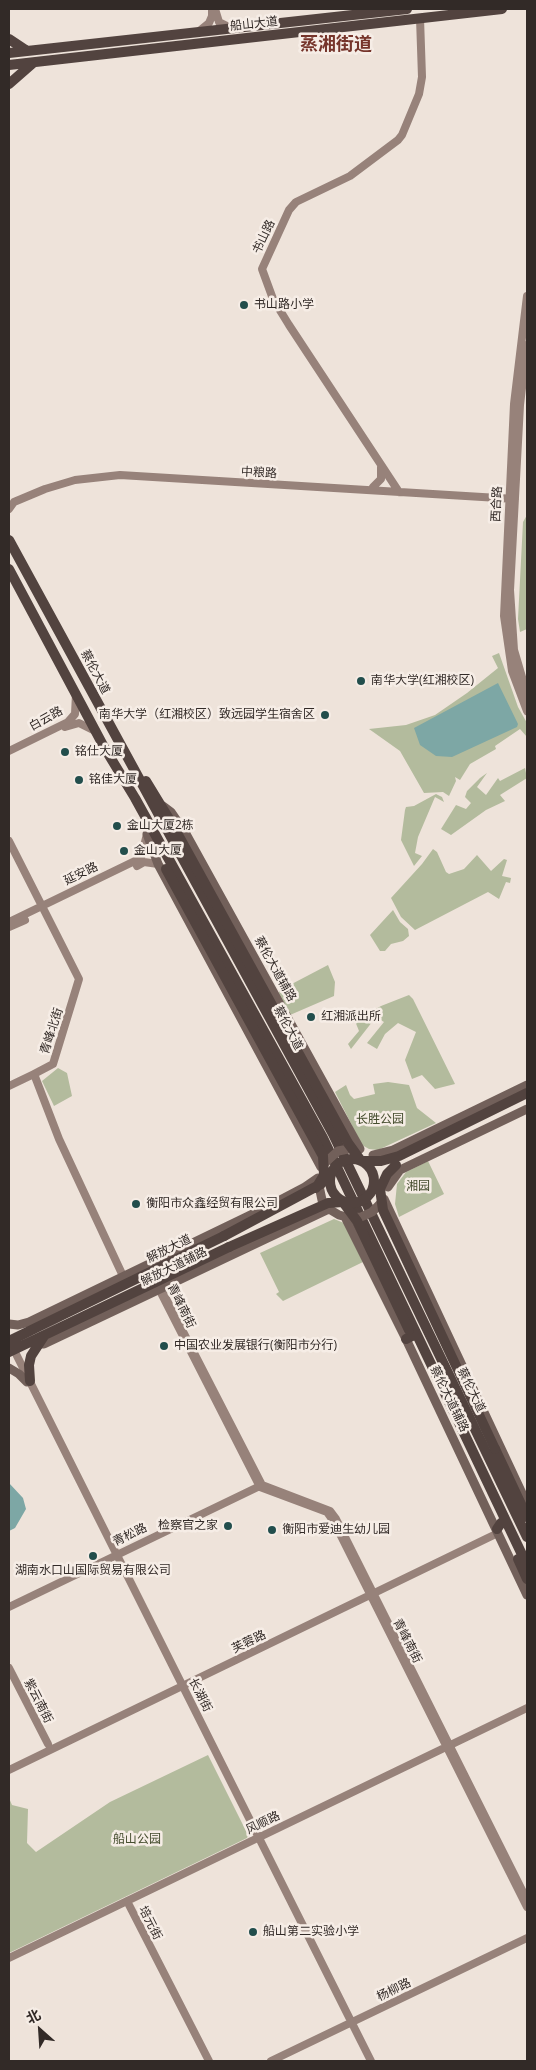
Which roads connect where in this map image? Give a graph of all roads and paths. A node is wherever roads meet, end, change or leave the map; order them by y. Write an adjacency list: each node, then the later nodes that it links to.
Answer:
1 (212, 9): 8 (street)
2 (216, 9): 7 (street)
3 (407, 9): 5 (highway, 船山大道)
4 (502, 9): 6 (highway, 船山大道)
5 (368, 11): 7 (highway, 船山大道)
6 (420, 18): 12 (highway, 船山大道); 17 (street, 书山路)
7 (231, 28): 8 (highway, 船山大道)
8 (198, 32): 10 (highway, 船山大道)
9 (9, 39): 10 (highway)
10 (27, 51): 11 (highway, 船山大道)
11 (9, 53)
12 (35, 62): 13 (highway, 船山大道); 14 (highway)
13 (9, 65)
14 (9, 84)
15 (527, 296): 20 (street, 西合路)
16 (527, 345): 20 (street, 西合路)
17 (381, 465): 18 (street); 19 (street, 书山路)
18 (373, 487): 19 (street, 中粮路); 21 (street, 中粮路)
19 (398, 490): 20 (street, 中粮路); 22 (street, 中粮路)
20 (512, 497): 26 (street, 西合路); 27 (street, 西合路)
21 (9, 498)
22 (9, 509)
23 (9, 540): 31 (highway, 蔡伦大道)
24 (9, 569): 25 (highway, 蔡伦大道)
25 (76, 694): 28 (highway, 蔡伦大道); 30 (street, 白云路)
26 (527, 694)
27 (527, 711)
28 (95, 731): 29 (highway, 蔡伦大道); 30 (street, 白云路)
29 (104, 747): 33 (highway); 76 (highway, 蔡伦大道)
30 (9, 752)
31 (127, 756): 32 (highway); 74 (highway, 蔡伦大道)
32 (163, 806): 45 (highway, bridge); 45 (main road, 蔡伦大道辅路)
33 (147, 834): 35 (highway); 36 (street, 延安路)
34 (9, 841): 36 (street, 青峰北街)
35 (162, 866): 36 (street, 延安路); 48 (highway, bridge)
36 (43, 908): 37 (street, 延安路); 38 (street, 延安路); 39 (street, 青峰北街)
37 (9, 922)
38 (9, 927)
39 (34, 1074): 41 (street, 青峰北街); 61 (street)
40 (527, 1085): 46 (main road)
41 (9, 1086)
42 (527, 1094): 46 (highway, bridge)
43 (527, 1100): 49 (highway)
44 (527, 1109): 52 (main road)
45 (354, 1147): 46 (highway, bridge); 47 (highway, bridge); 48 (highway, bridge)
46 (377, 1158): 47 (highway, bridge); 52 (main road)
47 (361, 1161): 50 (highway, bridge); 53 (highway, bridge)
48 (323, 1162): 51 (highway, bridge)
49 (396, 1165): 53 (highway, bridge); 55 (highway, bridge)
50 (333, 1170): 51 (highway, 解放大道, bridge); 54 (highway, bridge)
51 (317, 1183): 57 (main road); 58 (highway, 解放大道, bridge); 61 (main road, 解放大道辅路)
52 (388, 1187): 55 (main road)
53 (372, 1192): 54 (highway, bridge)
54 (343, 1202): 56 (highway, 解放大道, bridge); 59 (highway, bridge)
55 (383, 1204): 59 (highway, bridge); 69 (main road, 蔡伦大道辅路); 69 (highway, bridge)
56 (318, 1207): 59 (highway, bridge); 60 (highway, 解放大道, bridge)
57 (329, 1209): 59 (main road); 63 (main road, 解放大道辅路)
58 (274, 1210): 60 (highway, bridge); 61 (highway, 解放大道, bridge)
59 (351, 1217): 73 (highway, bridge)
60 (281, 1223): 63 (highway, 解放大道, bridge)
61 (125, 1279): 62 (highway); 66 (highway, 解放大道)
62 (108, 1283): 64 (main road)
63 (159, 1285): 65 (highway, 解放大道); 65 (main road, 解放大道辅路); 70 (street, 青峰南街)
64 (9, 1324)
65 (34, 1343): 66 (highway, 解放大道); 68 (highway)
66 (10, 1345): 68 (street, 长湖街)
67 (9, 1368): 68 (main road)
68 (29, 1382): 75 (street, 长湖街)
69 (504, 1461): 71 (main road, 蔡伦大道辅路); 72 (highway)
70 (261, 1485): 75 (street, 青松路); 78 (street, 青峰南街)
71 (527, 1504)
72 (527, 1517)
73 (500, 1530): 77 (highway); 78 (street, 芙蓉路); 79 (main road)
74 (527, 1537)
75 (115, 1555): 80 (street, 青松路); 82 (street, 长湖街)
76 (527, 1565)
77 (527, 1579)
78 (372, 1592): 82 (street, 芙蓉路); 86 (street, 青峰南街)
79 (527, 1595)
80 (9, 1607)
81 (9, 1668): 85 (street, 紫云南街)
82 (181, 1685): 87 (street, 芙蓉路); 88 (street, 芙蓉路); 89 (street, 长湖街)
83 (527, 1708): 86 (street, 风顺路)
84 (527, 1713): 86 (street, 风顺路)
85 (48, 1744)
86 (449, 1748): 89 (street, 风顺路); 90 (street, 青峰南街); 92 (street, 青峰南街)
87 (9, 1766)
88 (9, 1770)
89 (259, 1840): 91 (street, 风顺路); 97 (street, 长湖街)
90 (527, 1900)
91 (129, 1904): 95 (street, 风顺路); 96 (street, 风顺路); 98 (street, 培元街)
92 (527, 1907)
93 (527, 1938): 97 (street, 杨柳路)
94 (527, 1943): 97 (street, 杨柳路)
95 (9, 1958)
96 (9, 1963)
97 (351, 2025): 99 (street, 杨柳路); 100 (street, 杨柳路); 101 (street, 长湖街)
98 (208, 2061)
99 (271, 2061)
100 (282, 2061)
101 (370, 2061)

